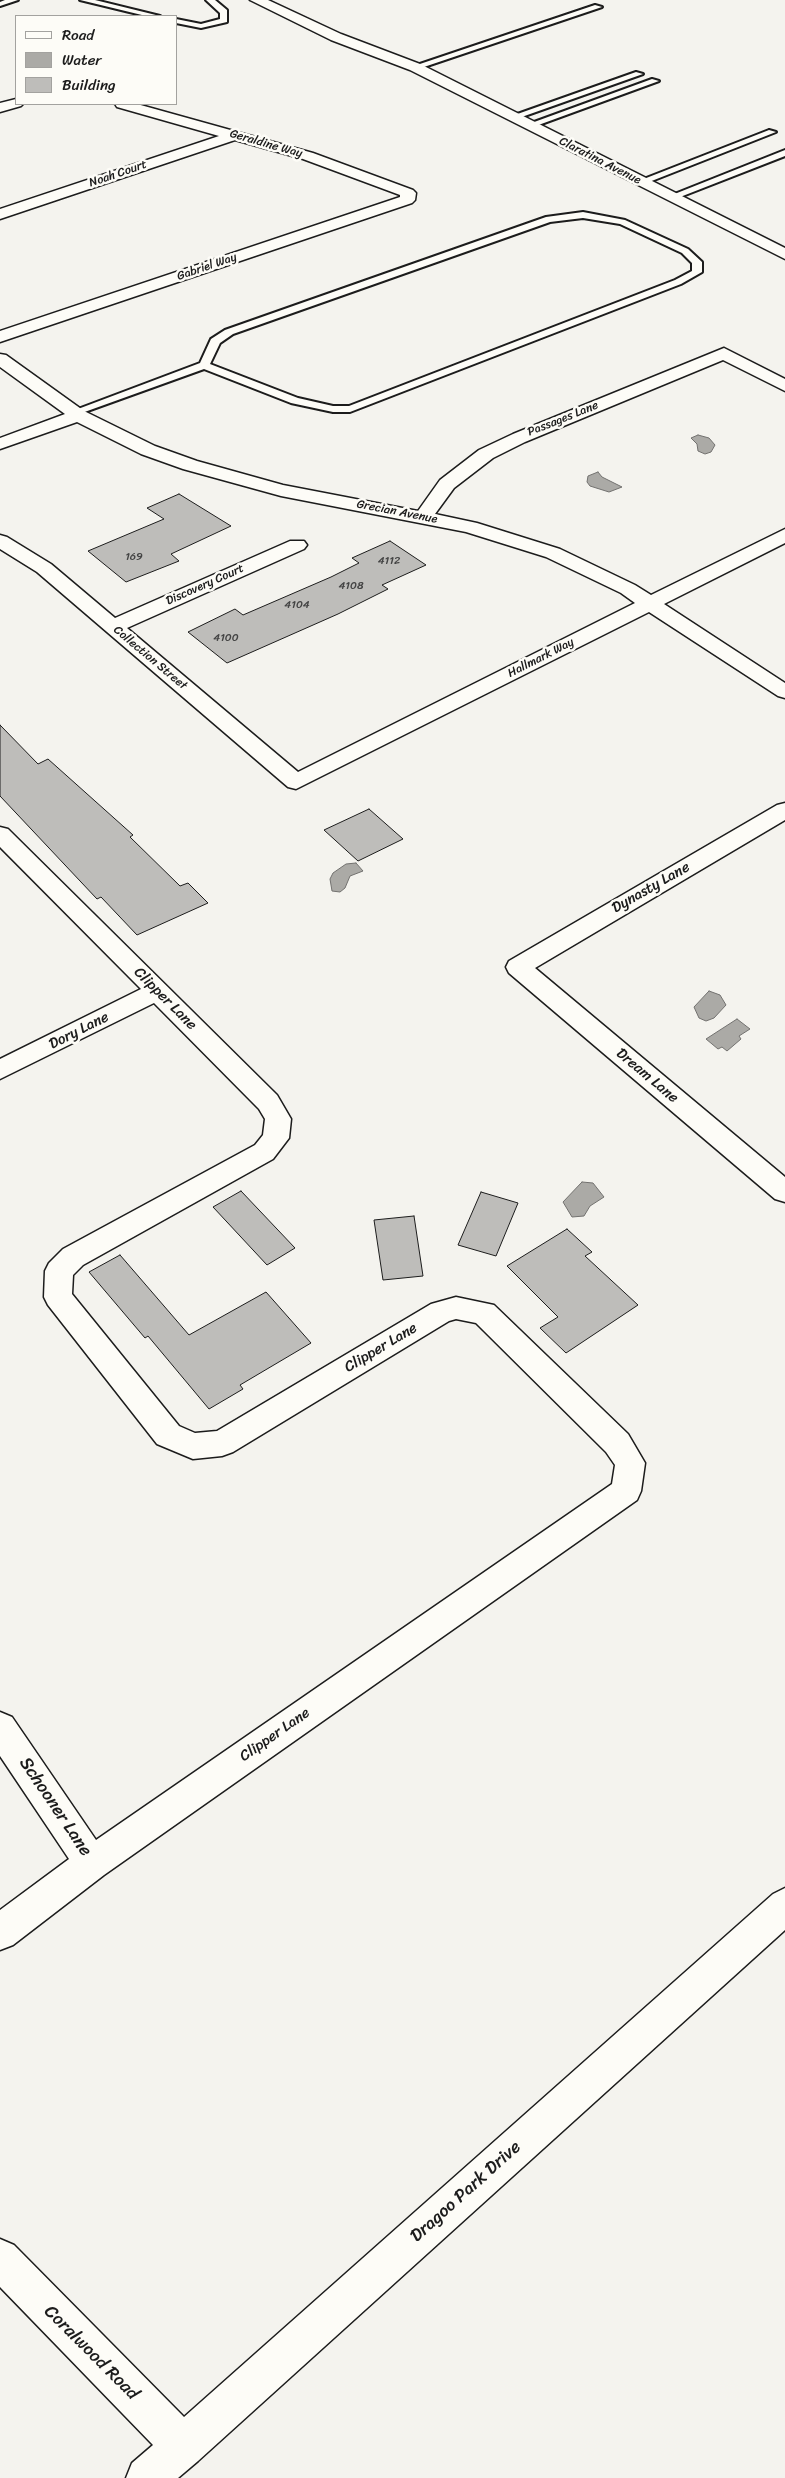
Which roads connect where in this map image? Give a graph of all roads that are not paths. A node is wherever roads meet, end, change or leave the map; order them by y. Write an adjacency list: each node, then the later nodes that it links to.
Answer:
1 (14, 0): 5 (lane)
2 (84, 0): 7 (lane)
3 (210, 0): 8 (lane)
4 (257, 0): 10 (street, Claratina Avenue)
5 (0, 4)
6 (598, 7): 10 (lane)
7 (152, 15)
8 (178, 21)
9 (351, 28): 10 (street, Claratina Avenue)
10 (415, 68): 16 (street, Claratina Avenue)
11 (638, 74): 16 (lane)
12 (655, 81): 17 (lane)
13 (15, 103): 15 (street)
14 (126, 105): 19 (street, Geraldine Way)
15 (0, 108)
16 (513, 117): 17 (street, Claratina Avenue)
17 (530, 125): 21 (street, Claratina Avenue)
18 (772, 132): 21 (lane)
19 (235, 135): 22 (street, Geraldine Way); 24 (street, Noah Court)
20 (785, 152): 23 (lane)
21 (641, 182): 23 (street, Claratina Avenue)
22 (408, 193): 26 (street, Gabriel Way)
23 (672, 198): 25 (street, Claratina Avenue)
24 (0, 214)
25 (785, 254)
26 (0, 337)
27 (0, 358): 30 (street, Grecian Avenue)
28 (204, 366): 28 (lane); 30 (lane)
29 (785, 386): 32 (street, Passages Lane)
30 (76, 413): 31 (street); 32 (street, Grecian Avenue)
31 (0, 444)
32 (424, 517): 36 (street, Grecian Avenue)
33 (785, 535): 36 (street, Hallmark Way)
34 (0, 541): 37 (street, Collection Street)
35 (296, 545): 37 (street, Discovery Court)
36 (650, 603): 38 (street, Grecian Avenue); 39 (street, Hallmark Way)
37 (113, 626): 39 (street, Collection Street)
38 (785, 692)
39 (296, 782)
40 (785, 810): 42 (street, Dynasty Lane)
41 (0, 834): 43 (street, Clipper Lane)
42 (518, 967): 45 (street, Dream Lane)
43 (158, 991): 44 (street, Dory Lane); 47 (street, Clipper Lane)
44 (0, 1070)
45 (782, 1185)
46 (0, 1728): 47 (street, Schooner Lane)
47 (92, 1862): 49 (street, Clipper Lane)
48 (785, 1906): 51 (street, Dragoo Park Drive)
49 (0, 1932)
50 (0, 2259): 51 (street, Coralwood Road)
51 (183, 2446): 52 (street, Dragoo Park Drive)
52 (147, 2478)

